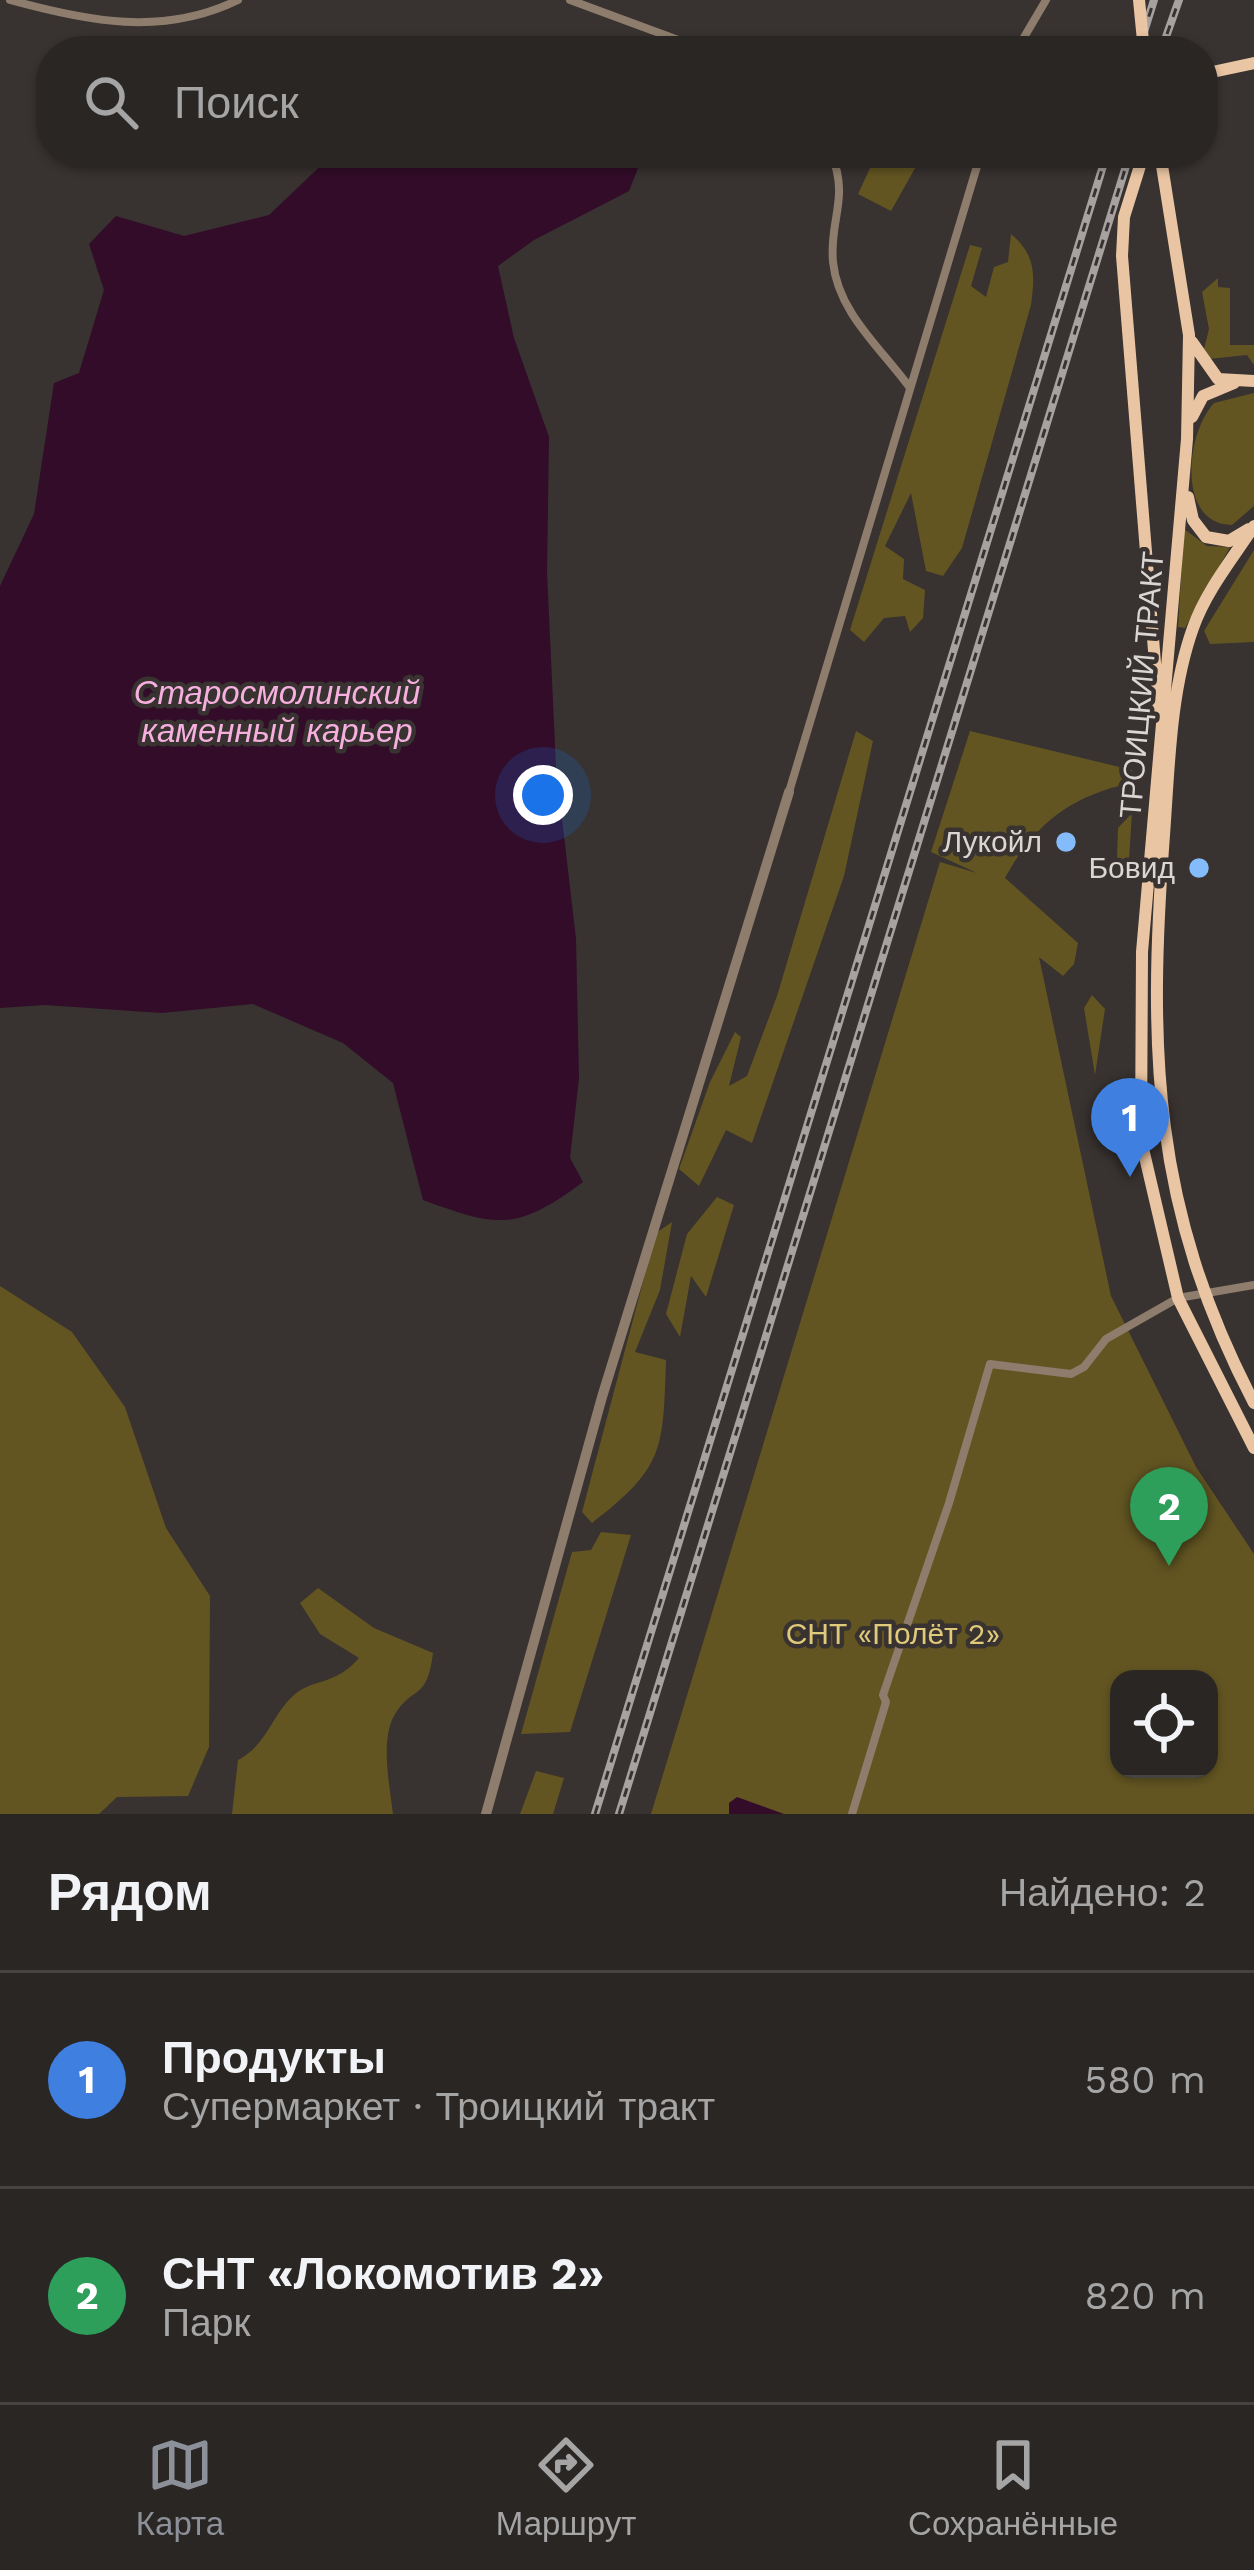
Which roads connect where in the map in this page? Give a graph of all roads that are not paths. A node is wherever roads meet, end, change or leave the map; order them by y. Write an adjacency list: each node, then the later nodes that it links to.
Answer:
1 (10, 0): 2 (street)
2 (238, 0)
3 (570, 0): 6 (street)
4 (1046, 0): 7 (street)
5 (1139, 0): 8 (main road, bridge)
6 (667, 36)
7 (1025, 36)
8 (1143, 36)
9 (1254, 63): 10 (main road)
10 (1218, 71)
11 (837, 168): 18 (street)
12 (977, 168): 18 (street)
13 (1139, 168): 22 (main road)
14 (1162, 168): 15 (main road, ТРОИЦКИЙ ТРАКТ)
15 (1189, 335): 17 (main road); 19 (main road, ТРОИЦКИЙ ТРАКТ)
16 (1254, 381): 17 (main road)
17 (1235, 383): 19 (main road)
18 (911, 389): 23 (street)
19 (1187, 439): 20 (main road, ТРОИЦКИЙ ТРАКТ)
20 (1186, 465): 21 (main road); 22 (main road, ТРОИЦКИЙ ТРАКТ)
21 (1254, 526): 25 (main road, ТРОИЦКИЙ ТРАКТ)
22 (1162, 737): 26 (main road, ТРОИЦКИЙ ТРАКТ)
23 (789, 792): 29 (street)
24 (1254, 1285): 25 (street)
25 (1203, 1294): 26 (street); 27 (main road, ТРОИЦКИЙ ТРАКТ)
26 (1178, 1298): 28 (main road, ТРОИЦКИЙ ТРАКТ); 30 (street)
27 (1254, 1402)
28 (1254, 1448)
29 (486, 1814)
30 (851, 1814)

